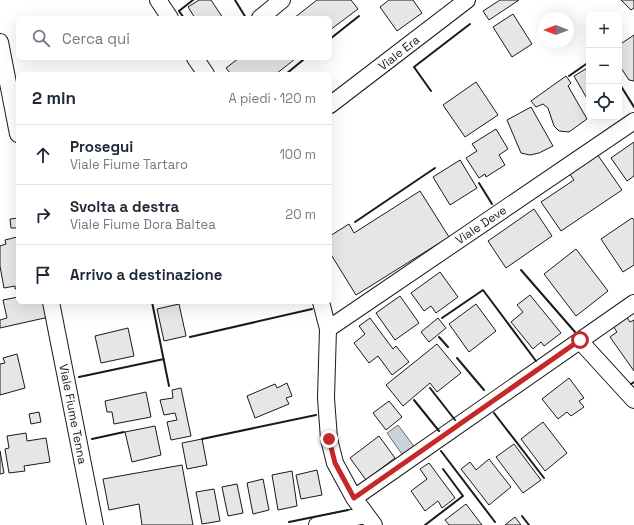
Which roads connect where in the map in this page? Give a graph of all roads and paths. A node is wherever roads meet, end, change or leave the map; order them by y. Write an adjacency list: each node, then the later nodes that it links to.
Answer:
1 (158, 0): 4 (street)
2 (282, 0): 5 (street)
3 (467, 0): 7 (street, Viale Era)
4 (169, 16)
5 (262, 16)
6 (0, 42): 9 (street)
7 (332, 103)
8 (634, 121): 13 (street, Viale Deve)
9 (16, 124)
10 (634, 303): 14 (street)
11 (51, 304): 18 (street, Viale Fiume Tenna)
12 (322, 304): 13 (street)
13 (328, 329): 16 (street)
14 (580, 340): 15 (street); 16 (street)
15 (634, 400)
16 (354, 498): 17 (street)
17 (370, 520): 19 (street)
18 (95, 525)
19 (317, 525)

